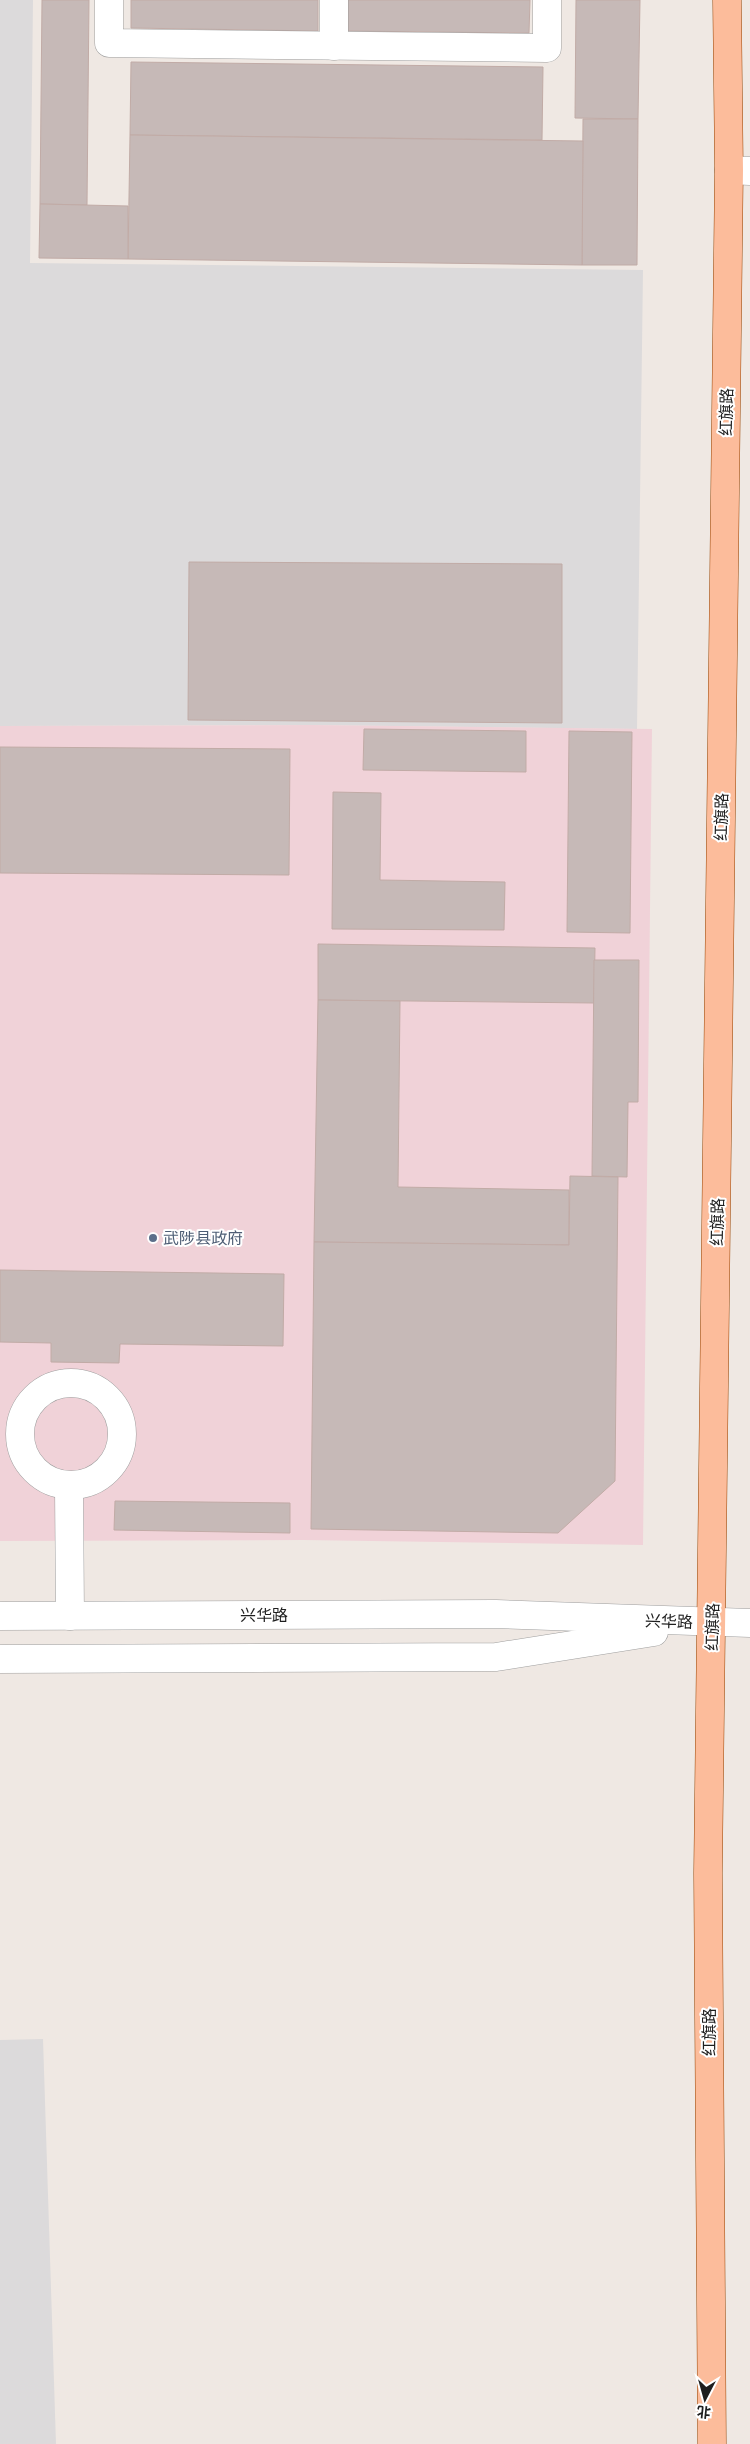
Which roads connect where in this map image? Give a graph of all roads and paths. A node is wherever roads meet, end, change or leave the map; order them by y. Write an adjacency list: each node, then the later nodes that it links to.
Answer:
1 (109, 0): 5 (street)
2 (334, 0): 5 (street)
3 (547, 0): 5 (street)
4 (727, 0): 6 (main road, 红旗路)
5 (334, 46)
6 (739, 171): 10 (main road, 红旗路)
7 (69, 1486): 9 (street)
8 (0, 1616): 9 (street, 兴华路)
9 (70, 1616): 10 (street, 兴华路)
10 (712, 1623): 11 (street); 12 (street, 兴华路); 13 (main road, 红旗路)
11 (750, 1623)
12 (0, 1659)
13 (712, 2444)

